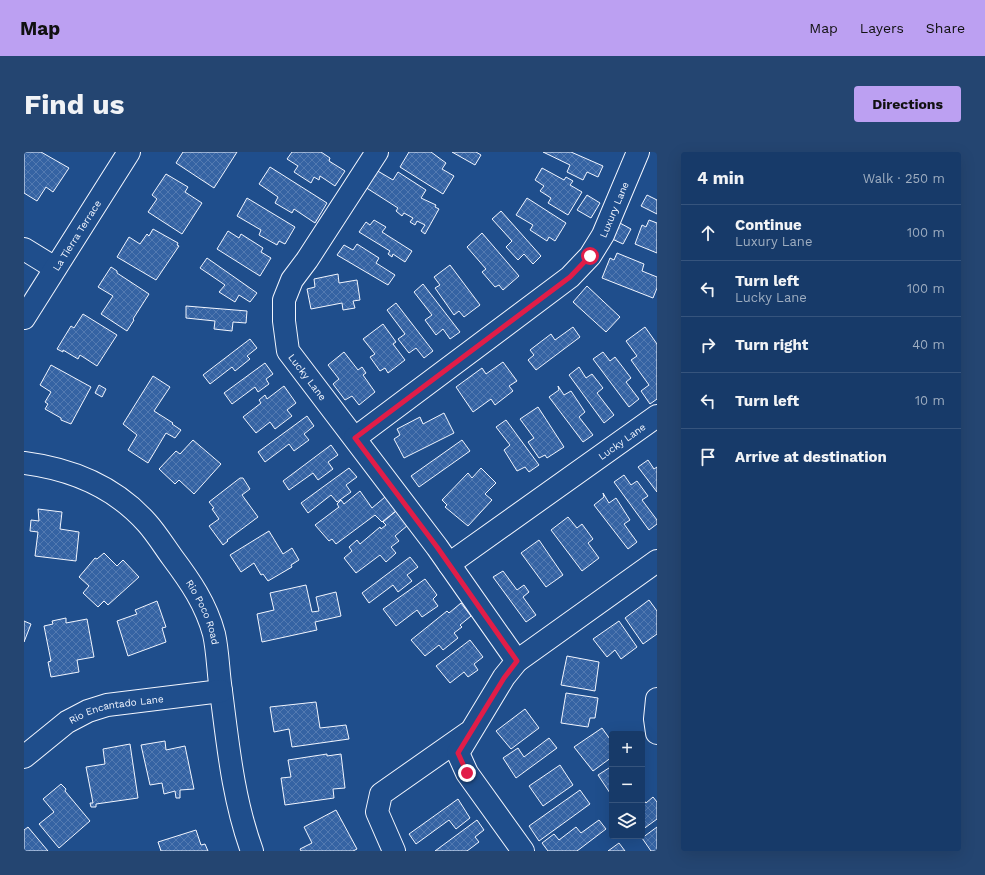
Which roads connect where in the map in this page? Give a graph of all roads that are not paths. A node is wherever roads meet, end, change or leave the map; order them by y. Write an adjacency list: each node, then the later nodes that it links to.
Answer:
1 (129, 152): 5 (street, La Tierra Terrace)
2 (377, 152): 8 (street, Lucky Lane)
3 (638, 152): 8 (street, Luxury Lane)
4 (24, 249): 5 (street)
5 (55, 268): 6 (street, La Tierra Terrace)
6 (24, 318)
7 (657, 416): 11 (street, Lucky Lane)
8 (355, 438): 11 (street, Lucky Lane)
9 (24, 463): 13 (street, Rio Poco Road)
10 (657, 561): 12 (street)
11 (449, 564): 12 (street, Lucky Lane)
12 (517, 661): 15 (street)
13 (221, 691): 17 (street, Rio Encantado Lane); 18 (street, Rio Poco Road)
14 (657, 700): 16 (street)
15 (471, 731): 19 (street); 20 (street)
16 (657, 733)
17 (24, 757)
18 (252, 851)
19 (394, 851)
20 (523, 851)

